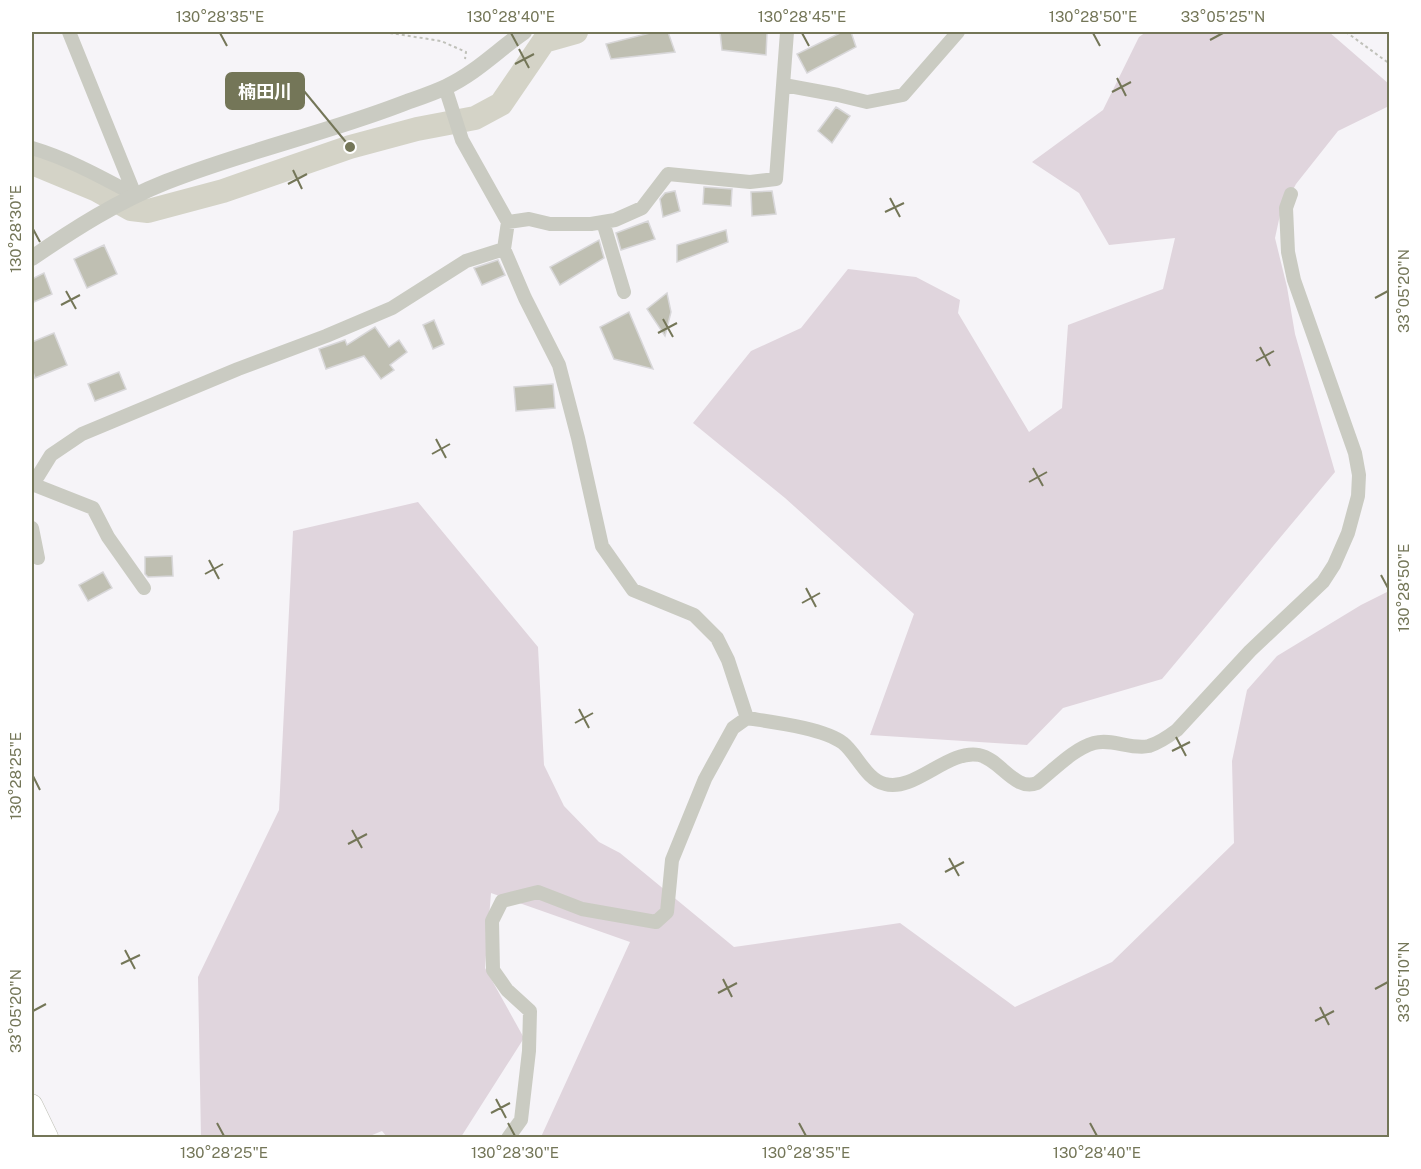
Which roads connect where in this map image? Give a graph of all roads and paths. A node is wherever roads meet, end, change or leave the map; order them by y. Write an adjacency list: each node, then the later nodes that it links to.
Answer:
1 (69, 32): 13 (street)
2 (384, 32): 8 (path)
3 (524, 32): 8 (street)
4 (958, 32): 9 (street)
5 (1346, 32): 7 (path)
6 (787, 34): 9 (street)
7 (1389, 64)
8 (464, 77): 10 (street)
9 (784, 86): 15 (street)
10 (445, 87): 13 (street); 14 (street)
11 (32, 148): 13 (street)
12 (1291, 194): 23 (street)
13 (135, 195): 17 (street)
14 (508, 222): 15 (street); 16 (street)
15 (603, 222): 18 (street)
16 (504, 249): 19 (street); 23 (street)
17 (32, 258)
18 (624, 292)
19 (32, 484): 22 (street)
20 (32, 528): 21 (street)
21 (38, 558)
22 (144, 588)
23 (747, 717): 26 (street)
24 (32, 1105): 25 (main road)
25 (48, 1137)
26 (508, 1137)

